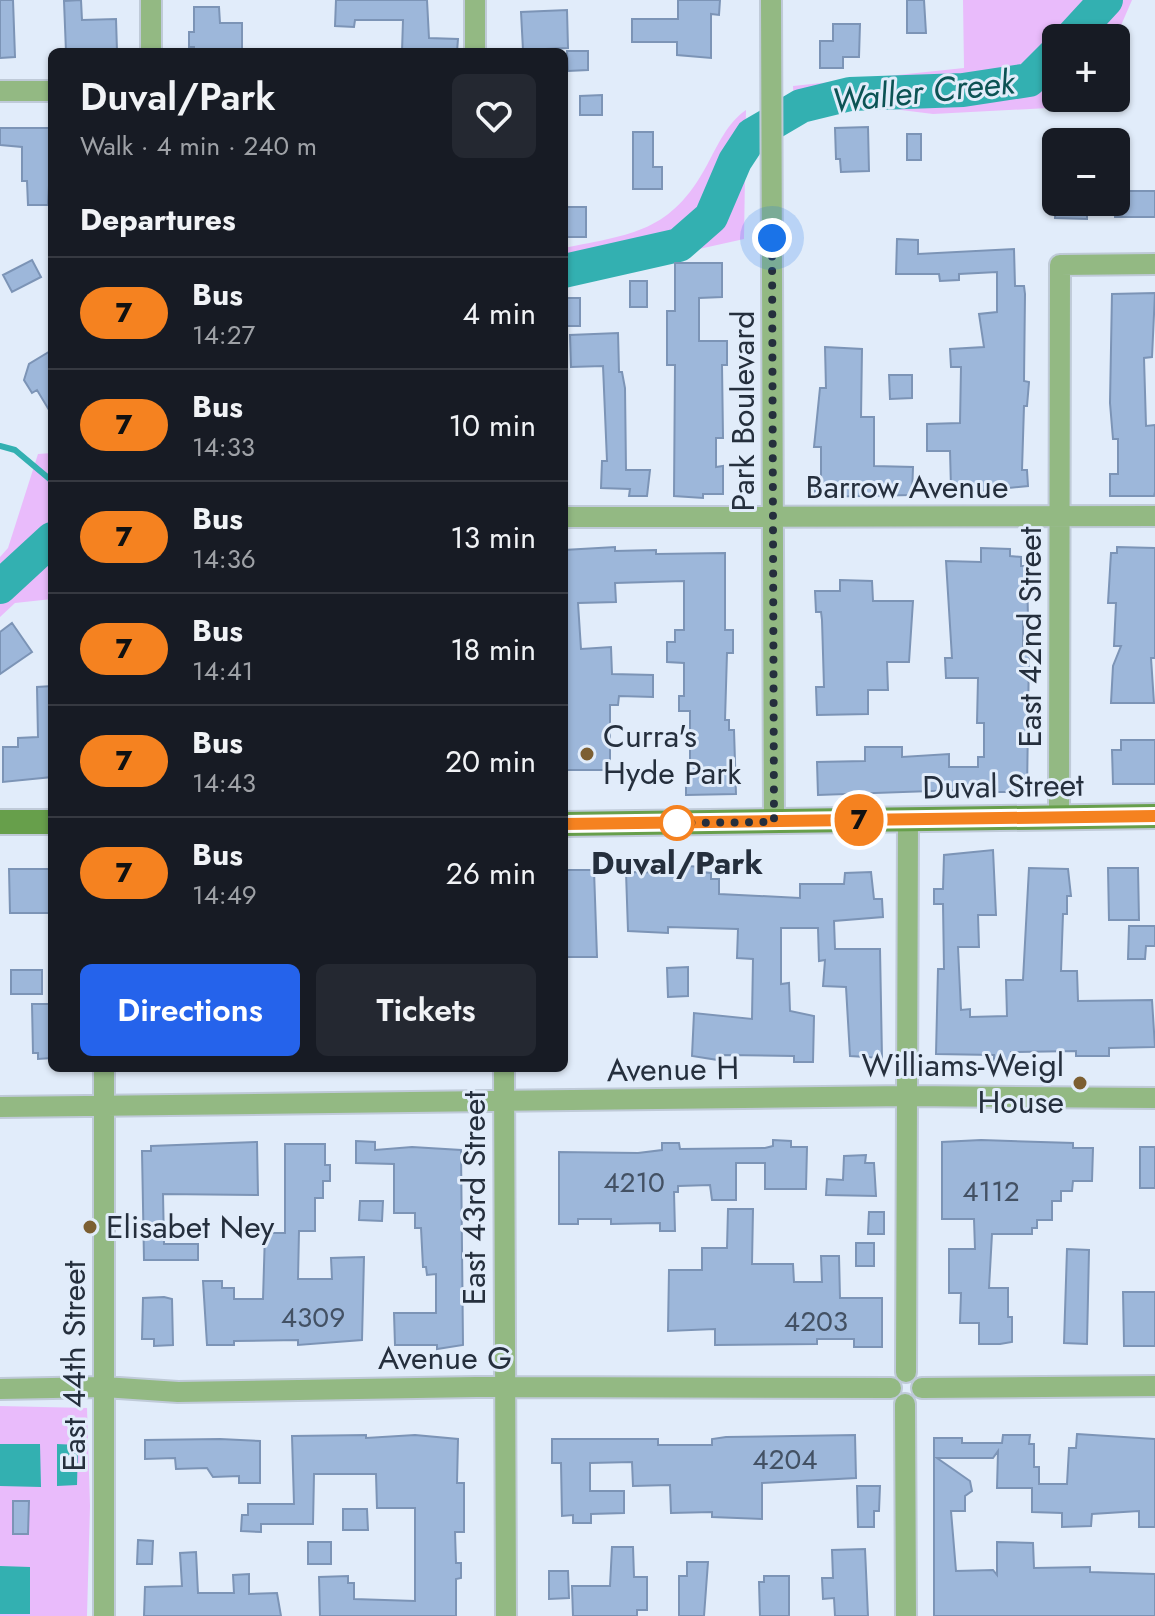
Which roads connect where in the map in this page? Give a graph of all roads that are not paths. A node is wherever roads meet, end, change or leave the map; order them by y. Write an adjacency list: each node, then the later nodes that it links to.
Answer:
1 (151, 0): 4 (street)
2 (475, 0): 5 (street)
3 (771, 0): 12 (street, Park Boulevard)
4 (151, 48)
5 (475, 48)
6 (0, 91): 7 (street)
7 (48, 91)
8 (1155, 264): 9 (street, East 42nd Street)
9 (1060, 516): 10 (street, Barrow Avenue); 12 (street, Barrow Avenue); 14 (street, East 42nd Street)
10 (1155, 516)
11 (568, 517): 12 (street, Barrow Avenue)
12 (773, 517): 18 (street, Park Boulevard)
13 (1155, 816): 14 (street, Duval Street)
14 (1059, 817): 15 (street, Duval Street)
15 (908, 819): 18 (street, Duval Street); 22 (street)
16 (0, 822): 17 (street)
17 (48, 822)
18 (774, 822): 19 (street, Duval Street)
19 (568, 824)
20 (104, 1072): 25 (street, East 44th Street)
21 (504, 1072): 24 (street, East 43rd Street)
22 (907, 1096): 23 (street, Avenue H); 24 (street, Avenue H); 27 (street)
23 (1155, 1098)
24 (504, 1100): 25 (street, Avenue H); 30 (street, East 43rd Street)
25 (104, 1103): 26 (street, Avenue H); 29 (street, East 44th Street)
26 (0, 1107)
27 (906, 1372): 31 (street); 32 (street)
28 (1155, 1386): 32 (street)
29 (104, 1387): 30 (street, Avenue G); 33 (street, Avenue G); 35 (street, East 44th Street)
30 (505, 1387): 31 (street, Avenue G); 36 (street, East 43rd Street)
31 (891, 1388): 34 (street)
32 (922, 1388): 34 (street)
33 (0, 1389)
34 (905, 1404): 37 (street)
35 (104, 1616)
36 (506, 1616)
37 (906, 1616)

